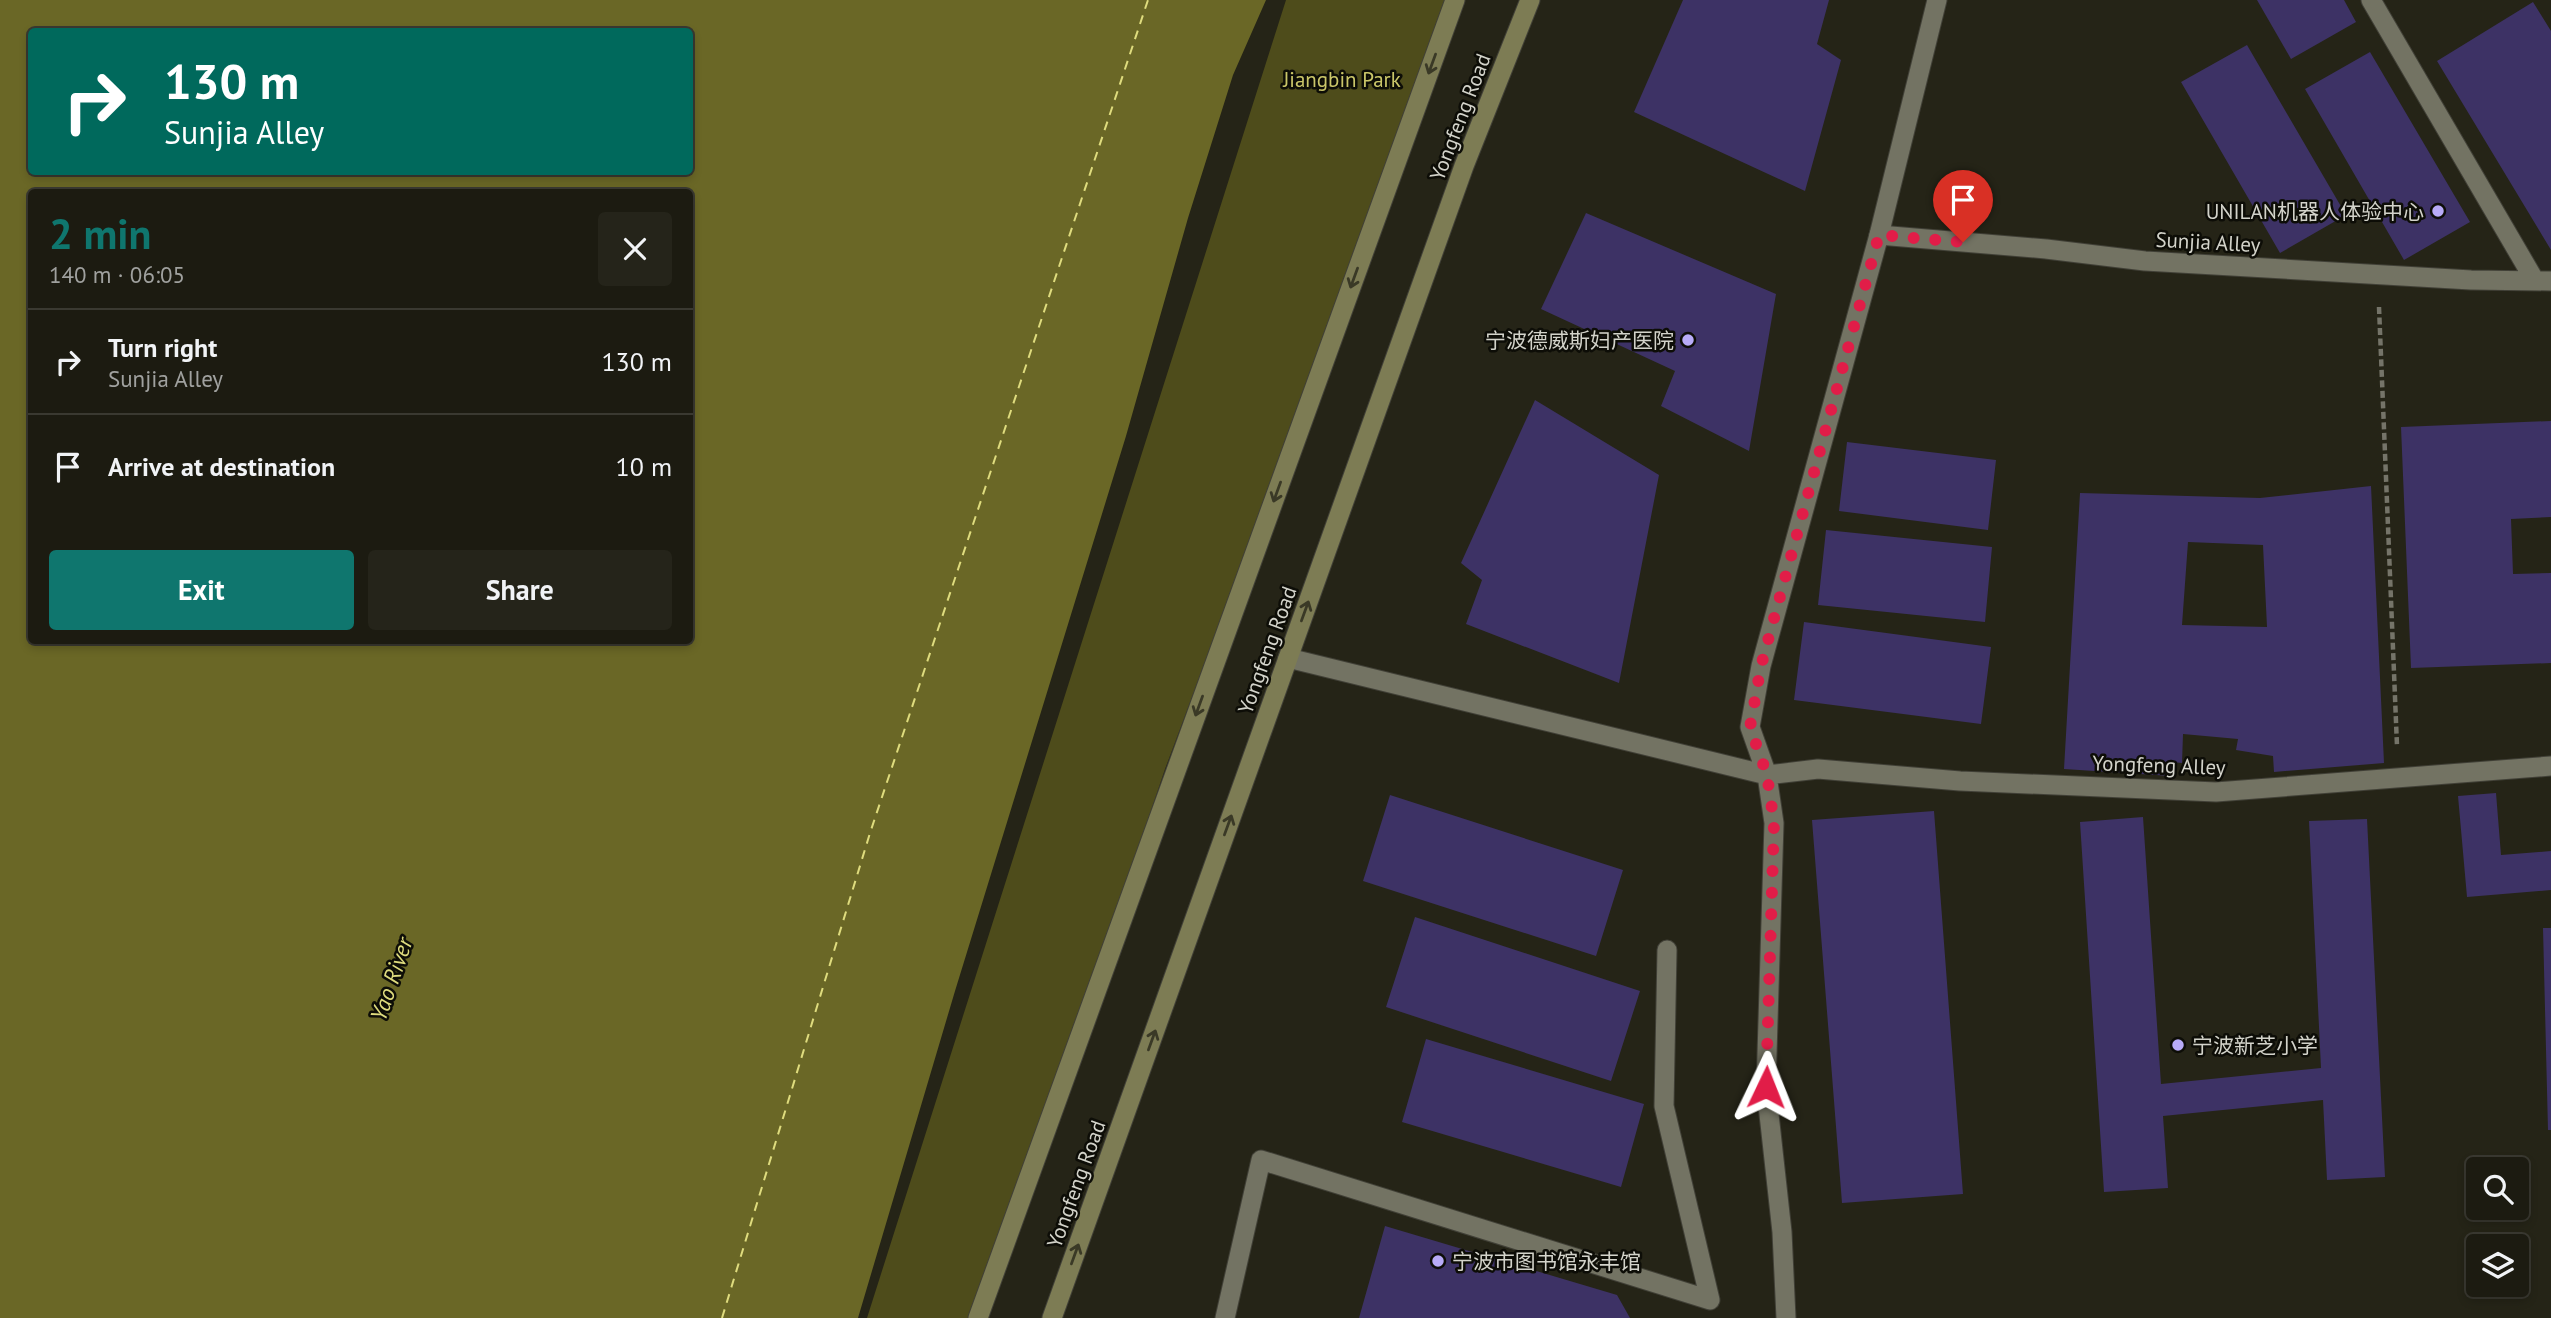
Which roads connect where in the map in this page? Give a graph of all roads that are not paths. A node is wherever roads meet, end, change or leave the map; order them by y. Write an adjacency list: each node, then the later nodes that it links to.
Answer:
1 (1455, 0): 11 (main road, Yongfeng Road, one-way to 11)
2 (1530, 0): 7 (main road, Yongfeng Road, one-way to 2)
3 (1937, 0): 5 (street)
4 (2371, 0): 6 (street, Sunjia Alley)
5 (1879, 235): 6 (street, Sunjia Alley); 9 (street)
6 (2543, 281)
7 (1288, 658): 9 (street); 12 (main road, Yongfeng Road, one-way to 7)
8 (2551, 766): 9 (street, Yongfeng Alley)
9 (1767, 775): 14 (street)
10 (1667, 950): 13 (street)
11 (978, 1318)
12 (1052, 1318)
13 (1225, 1318)
14 (1786, 1318)

